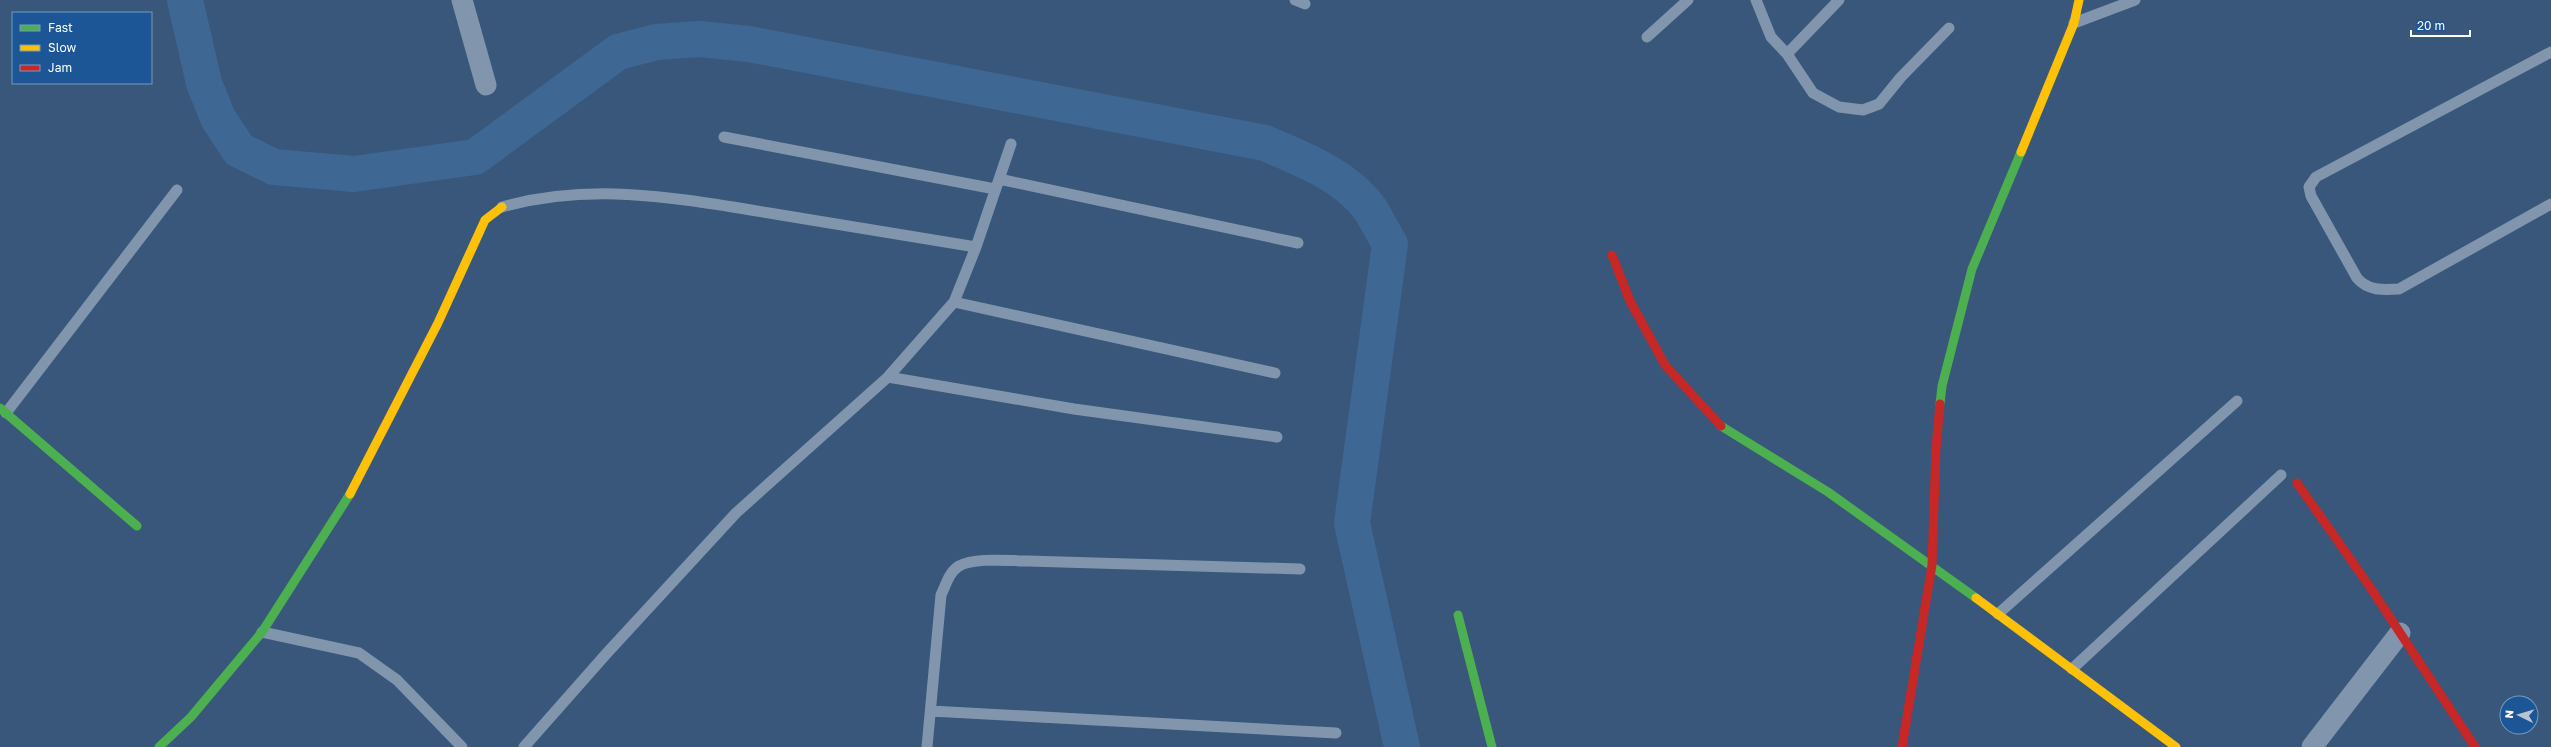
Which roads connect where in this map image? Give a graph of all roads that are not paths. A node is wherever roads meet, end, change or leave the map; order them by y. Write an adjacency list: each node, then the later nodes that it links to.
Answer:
1 (462, 0): 12 (street)
2 (1688, 0): 9 (lane)
3 (1756, 0): 11 (lane)
4 (1838, 0): 11 (lane)
5 (2079, 0): 7 (street)
6 (2135, 0): 7 (lane)
7 (2074, 23): 31 (street)
8 (1949, 28): 11 (lane)
9 (1647, 37)
10 (2551, 52): 17 (lane)
11 (1787, 54)
12 (486, 85)
13 (724, 137): 15 (lane)
14 (1011, 144): 15 (lane)
15 (997, 184): 19 (lane); 20 (lane)
16 (177, 190): 26 (lane)
17 (2551, 204)
18 (502, 207): 20 (lane); 35 (street)
19 (1298, 243)
20 (976, 247): 22 (lane)
21 (1612, 255): 31 (street)
22 (954, 302): 23 (lane); 24 (lane)
23 (1275, 373)
24 (888, 377): 27 (lane); 42 (lane)
25 (2237, 401): 33 (lane)
26 (3, 410): 30 (street)
27 (1277, 437)
28 (2281, 475): 37 (lane)
29 (2297, 483): 36 (street)
30 (137, 526)
31 (1932, 565): 33 (street); 45 (street)
32 (1300, 569): 38 (lane)
33 (1998, 614): 37 (street)
34 (1458, 615): 44 (street)
35 (262, 632): 40 (street); 41 (lane)
36 (2400, 633): 47 (street); 48 (street)
37 (2072, 669): 46 (street)
38 (931, 711): 39 (lane); 43 (lane)
39 (1336, 733)
40 (159, 747)
41 (462, 747)
42 (524, 747)
43 (927, 747)
44 (1492, 747)
45 (1902, 747)
46 (2176, 747)
47 (2312, 747)
48 (2475, 747)

